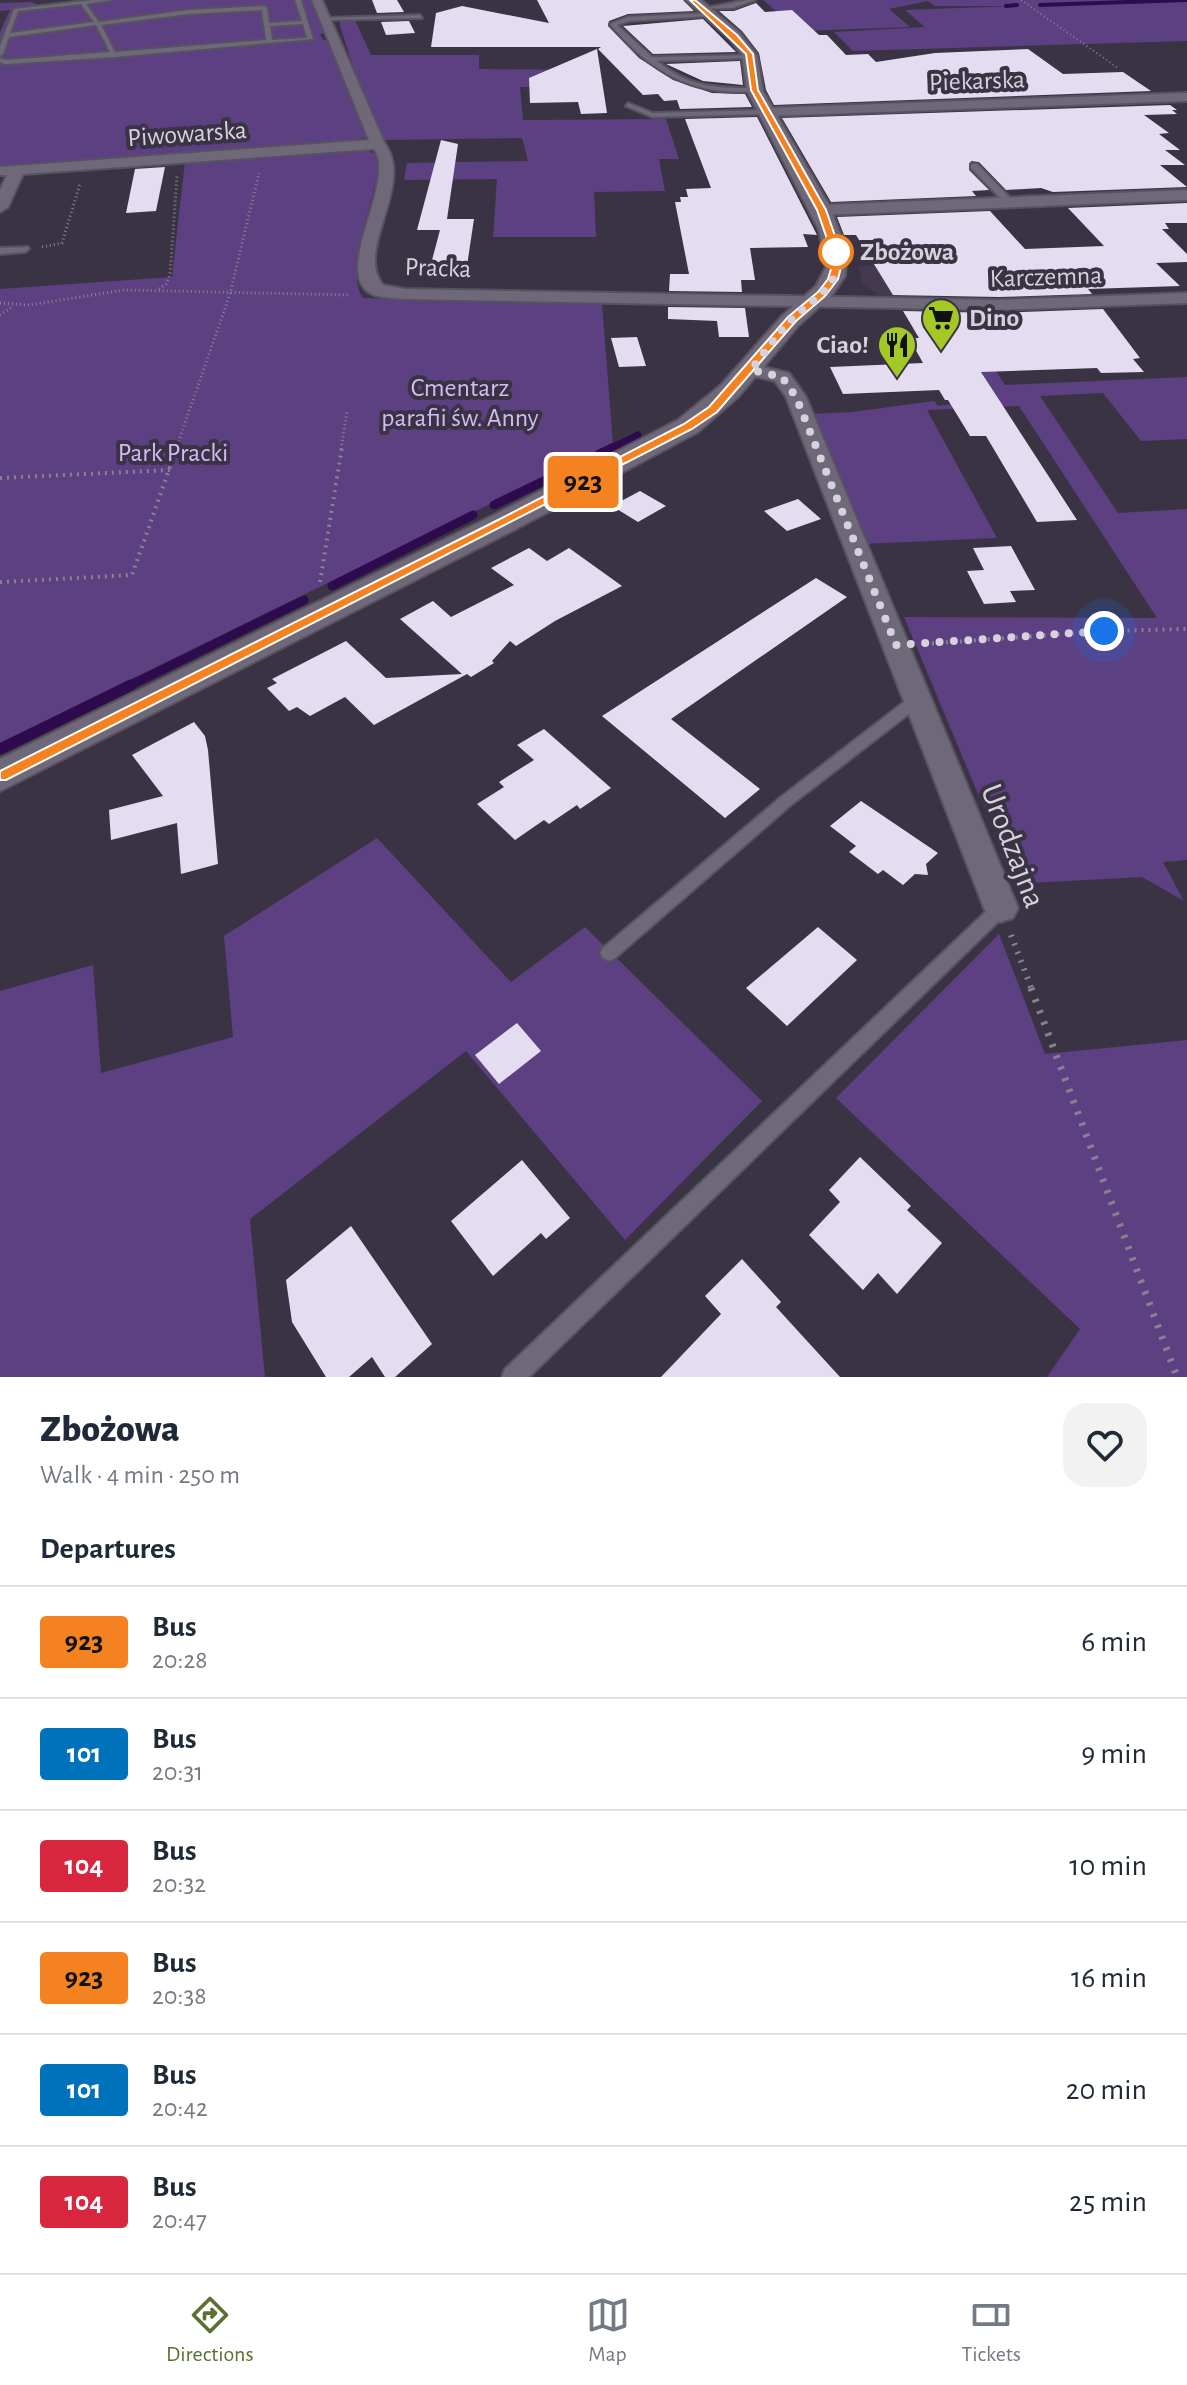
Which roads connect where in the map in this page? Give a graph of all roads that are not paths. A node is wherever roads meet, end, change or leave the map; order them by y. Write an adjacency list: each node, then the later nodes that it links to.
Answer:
1 (19, 0): 10 (lane)
2 (108, 0): 7 (lane)
3 (260, 0): 8 (lane)
4 (298, 0): 13 (lane)
5 (317, 0): 12 (street, Pracka)
6 (752, 0): 9 (lane)
7 (83, 3): 10 (lane); 14 (lane)
8 (264, 8): 14 (lane); 15 (lane)
9 (701, 8): 24 (street); 27 (lane)
10 (16, 10): 17 (lane)
11 (420, 17): 12 (lane)
12 (325, 20): 18 (street, Pracka)
13 (305, 22): 15 (lane); 20 (lane)
14 (98, 24): 16 (lane); 17 (lane)
15 (267, 25): 21 (lane)
16 (103, 33): 19 (lane); 23 (lane)
17 (8, 35): 25 (lane)
18 (332, 37): 20 (lane); 32 (street, Pracka)
19 (96, 39)
20 (310, 39): 21 (lane)
21 (269, 42): 23 (lane)
22 (90, 45): 26 (lane)
23 (114, 55): 26 (lane)
24 (750, 56): 27 (lane); 28 (street)
25 (0, 57): 26 (lane)
26 (92, 57)
27 (651, 59): 28 (lane)
28 (754, 90): 31 (street)
29 (1184, 100): 31 (street, Piekarska)
30 (628, 105): 31 (lane)
31 (768, 112): 39 (street)
32 (378, 144): 34 (street, Piwowarska); 43 (street, Pracka)
33 (974, 166): 37 (lane)
34 (17, 170): 35 (street, Piwowarska); 38 (street)
35 (0, 171)
36 (1187, 195): 37 (street)
37 (1009, 202): 39 (street)
38 (0, 207)
39 (822, 210): 43 (street)
40 (25, 249): 41 (lane)
41 (0, 251)
42 (1187, 298): 43 (street, Karczemna)
43 (810, 303): 44 (street)
44 (751, 370): 45 (street, Urodzajna); 46 (street)
45 (918, 699): 47 (street, Urodzajna); 48 (lane)
46 (0, 776)
47 (1001, 908): 49 (lane)
48 (609, 953)
49 (513, 1377)

